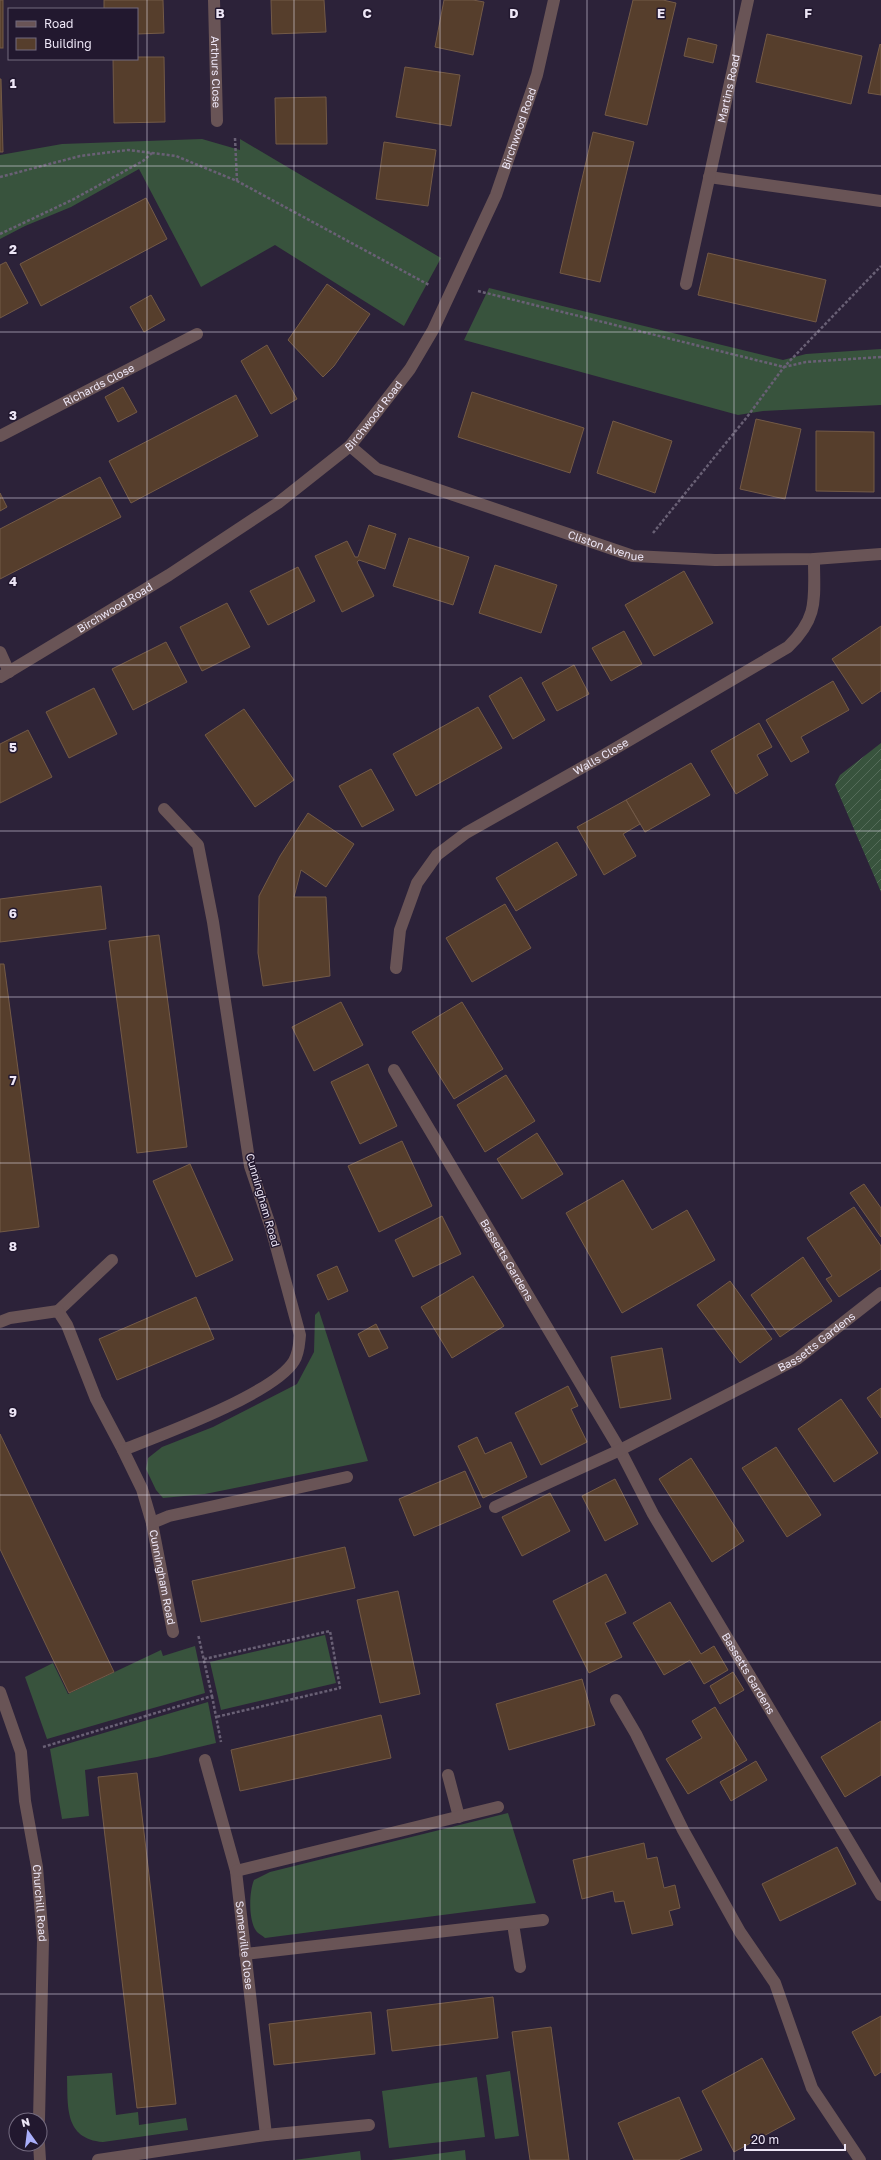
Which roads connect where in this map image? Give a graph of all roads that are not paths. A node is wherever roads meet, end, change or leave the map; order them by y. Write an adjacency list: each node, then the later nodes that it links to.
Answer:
1 (214, 0): 4 (street, Arthurs Close)
2 (554, 0): 10 (street, Birchwood Road)
3 (748, 0): 5 (street, Martins Road)
4 (217, 121)
5 (709, 176): 6 (street); 7 (street, Martins Road)
6 (881, 201)
7 (686, 284)
8 (197, 334): 9 (street, Richards Close)
9 (0, 436)
10 (350, 446): 12 (street, Cliston Avenue); 14 (street, Birchwood Road)
11 (881, 554): 12 (street, Cliston Avenue)
12 (814, 559): 16 (street, Walls Close)
13 (0, 652): 14 (street)
14 (5, 675)
15 (164, 809): 22 (street, Cunningham Road)
16 (396, 968)
17 (394, 1070): 23 (street, Bassetts Gardens)
18 (112, 1260): 20 (street)
19 (881, 1293): 23 (street, Bassetts Gardens)
20 (58, 1311): 21 (street); 22 (street, Cunningham Road)
21 (0, 1322)
22 (123, 1450): 26 (street, Cunningham Road)
23 (620, 1450): 25 (street, Bassetts Gardens); 35 (street, Bassetts Gardens)
24 (346, 1477): 26 (street, Cunningham Road)
25 (495, 1507)
26 (152, 1523): 27 (street, Cunningham Road)
27 (173, 1632)
28 (0, 1692): 40 (street, Churchill Road)
29 (616, 1700): 44 (street)
30 (205, 1760): 34 (street, Somerville Close)
31 (448, 1775): 33 (street)
32 (498, 1807): 33 (street)
33 (459, 1817): 34 (street)
34 (236, 1871): 38 (street, Somerville Close)
35 (881, 1895)
36 (543, 1920): 37 (street)
37 (513, 1924): 38 (street); 39 (street)
38 (245, 1954): 42 (street, Somerville Close)
39 (520, 1967)
40 (39, 2112)
41 (369, 2125): 42 (street)
42 (266, 2135): 43 (street)
43 (98, 2160)
44 (860, 2160)

